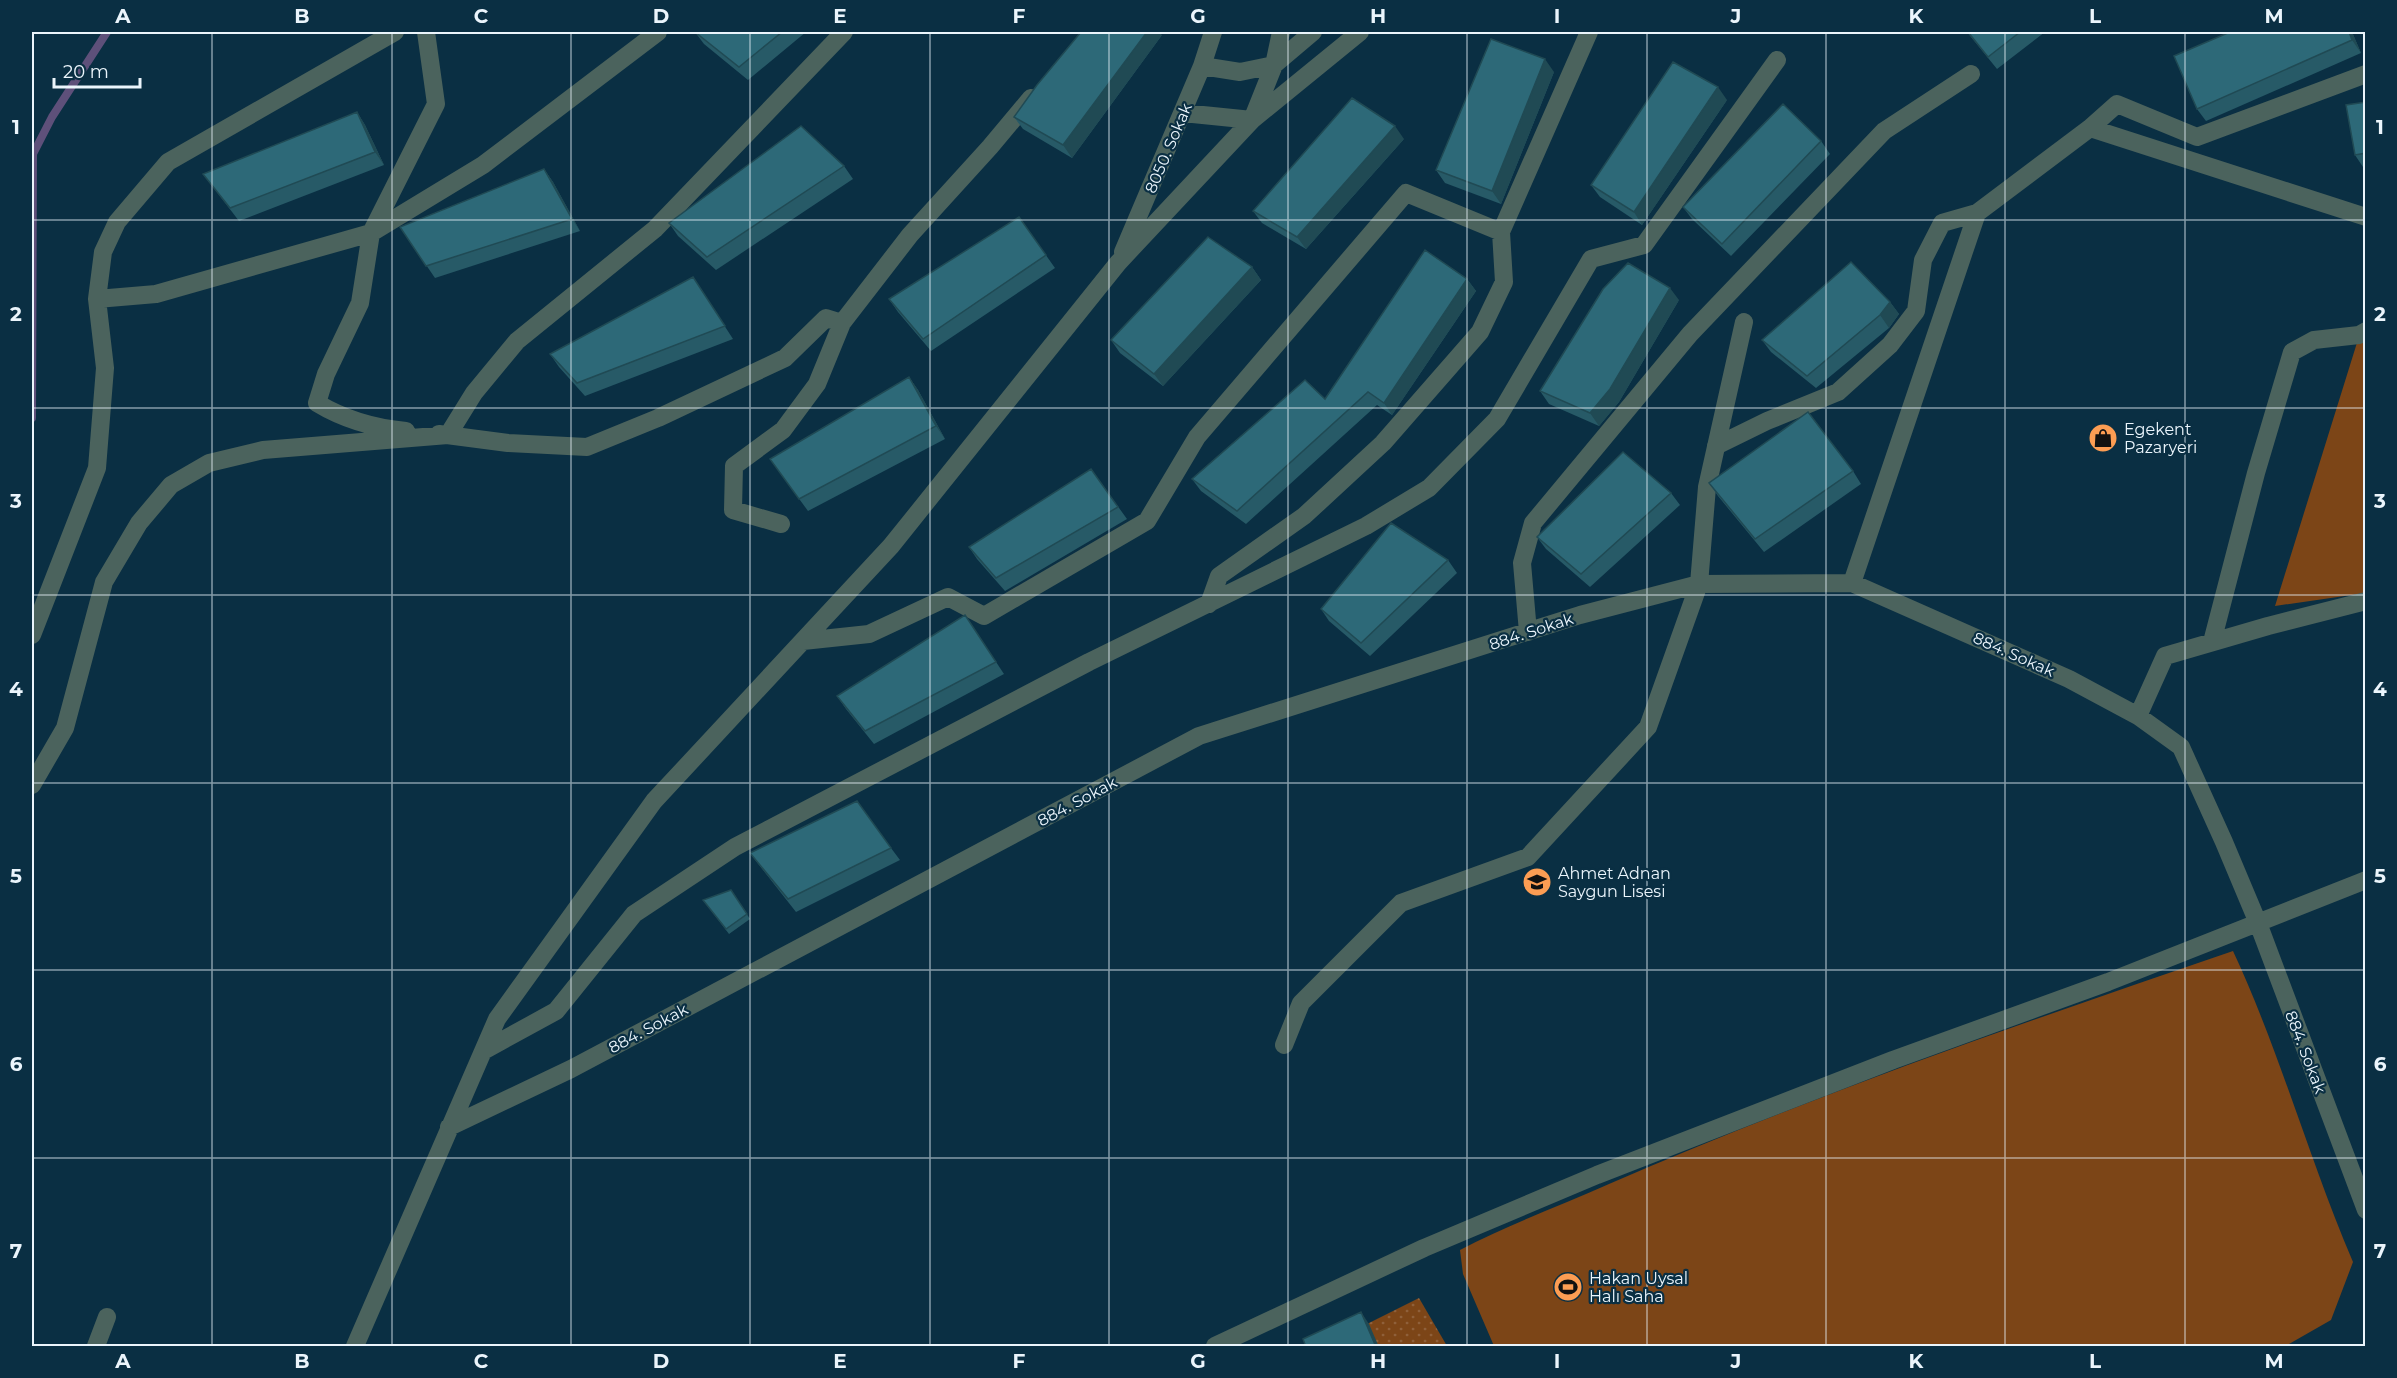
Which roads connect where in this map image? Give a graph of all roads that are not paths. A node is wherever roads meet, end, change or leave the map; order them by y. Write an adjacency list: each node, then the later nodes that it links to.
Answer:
1 (395, 32): 24 (street)
2 (426, 32): 22 (street)
3 (658, 32): 22 (street)
4 (844, 32): 28 (street)
5 (1213, 32): 12 (street, 8050. Sokak)
6 (1281, 32): 11 (street)
7 (1313, 32): 11 (street)
8 (1360, 32): 17 (street)
9 (1589, 32): 21 (street)
10 (1777, 60): 34 (street)
11 (1274, 65): 12 (street); 17 (street)
12 (1202, 66): 16 (street, 8050. Sokak)
13 (1971, 74): 35 (street)
14 (2366, 74): 18 (street)
15 (1041, 85): 26 (street)
16 (1183, 113): 17 (street); 23 (street, 8050. Sokak)
17 (1252, 120): 23 (street)
18 (2090, 128): 19 (street); 20 (street)
19 (1977, 213): 29 (street); 31 (street)
20 (2366, 218)
21 (1501, 232): 34 (street); 37 (street)
22 (371, 233): 24 (street); 28 (street)
23 (1118, 263): 37 (street)
24 (97, 299): 36 (street)
25 (1744, 322): 29 (street)
26 (842, 323): 28 (street); 30 (street)
27 (2362, 333): 38 (street)
28 (448, 435): 40 (street)
29 (1716, 446): 32 (street)
30 (781, 524)
31 (1851, 583): 32 (street, 884. Sokak); 39 (street, 884. Sokak)
32 (1699, 584): 35 (street, 884. Sokak); 43 (street)
33 (2366, 601): 38 (street)
34 (1209, 604): 44 (street)
35 (1528, 632): 45 (street, 884. Sokak)
36 (32, 635)
37 (803, 641): 44 (street)
38 (2212, 642): 39 (street)
39 (2138, 716): 42 (street, 884. Sokak)
40 (32, 785)
41 (2366, 880): 42 (street)
42 (2258, 923): 46 (street, 884. Sokak); 50 (street)
43 (1284, 1045)
44 (483, 1051): 45 (street)
45 (449, 1127): 49 (street)
46 (2366, 1210)
47 (107, 1317): 48 (street)
48 (96, 1347)
49 (355, 1347)
50 (1215, 1347)

